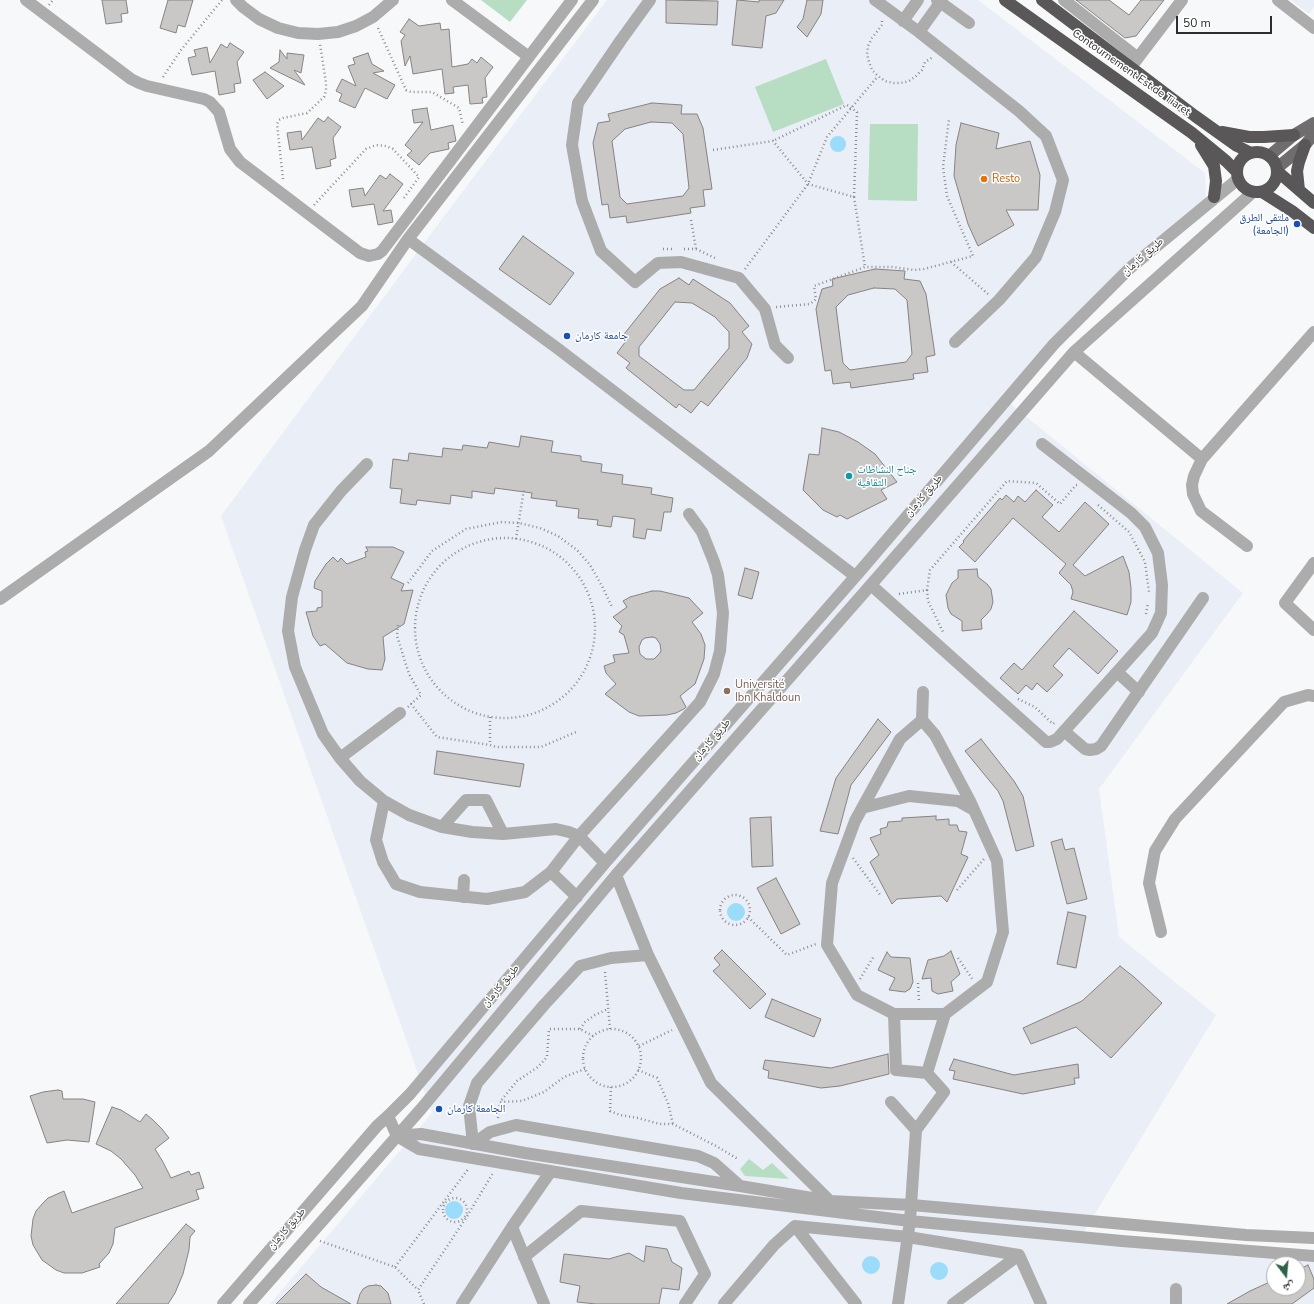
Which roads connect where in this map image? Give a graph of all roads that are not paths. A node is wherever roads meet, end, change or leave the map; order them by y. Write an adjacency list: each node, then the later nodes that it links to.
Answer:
1 (26, 0): 20 (street)
2 (236, 0): 3 (street)
3 (394, 0)
4 (452, 0): 20 (street)
5 (572, 0): 20 (street)
6 (592, 0): 37 (street)
7 (650, 0): 41 (street)
8 (918, 0): 16 (street)
9 (1005, 0): 24 (highway, Contournement Est de Tiaret)
10 (1042, 0): 21 (highway, Contournement Est de Tiaret)
11 (1064, 0): 21 (street)
12 (1182, 0): 21 (street)
13 (1278, 0): 18 (street)
14 (940, 1): 17 (street); 19 (street)
15 (878, 2): 16 (street)
16 (903, 21): 19 (street)
17 (969, 23)
18 (1313, 25)
19 (919, 32): 39 (street)
20 (529, 57)
21 (1134, 62): 23 (highway, Contournement Est de Tiaret)
22 (1314, 123): 26 (main road)
23 (1219, 132): 26 (highway); 28 (highway, Contournement Est de Tiaret)
24 (1192, 133): 31 (highway, Contournement Est de Tiaret); 34 (highway)
25 (1314, 134): 27 (main road)
26 (1294, 135): 29 (main road)
27 (1304, 145): 30 (main road); 32 (highway)
28 (1251, 153): 29 (highway); 31 (highway)
29 (1270, 156): 30 (highway)
30 (1277, 169): 32 (highway); 33 (highway)
31 (1237, 176): 33 (highway); 34 (street, طريق كارمان)
32 (1299, 190): 35 (highway)
33 (1258, 192): 36 (highway); 40 (street, طريق كارمان)
34 (1214, 198): 48 (street, طريق كارمان)
35 (1314, 203)
36 (1314, 228)
37 (408, 239): 48 (street); 51 (street)
38 (1314, 332): 43 (street)
39 (956, 342)
40 (1074, 352): 43 (street); 49 (street, طريق كارمان)
41 (788, 358)
42 (1042, 444): 53 (street)
43 (1202, 459): 46 (street)
44 (367, 464): 60 (street)
45 (689, 514): 66 (street)
46 (1247, 546)
47 (1314, 563): 52 (street)
48 (855, 576): 67 (street, طريق كارمان)
49 (871, 585): 59 (street); 69 (street, طريق كارمان)
50 (1203, 598): 55 (street)
51 (0, 599)
52 (1314, 630)
53 (1117, 672): 55 (street); 59 (street)
54 (924, 692): 58 (street)
55 (1139, 692): 59 (street)
56 (1314, 696): 73 (street)
57 (400, 713): 60 (street)
58 (922, 720): 62 (street); 63 (street)
59 (1064, 732)
60 (340, 758): 61 (street)
61 (384, 801): 64 (street); 71 (street)
62 (862, 808): 63 (street); 75 (street)
63 (974, 810): 76 (street)
64 (442, 827): 65 (street); 65 (street)
65 (503, 834): 66 (street)
66 (579, 836): 67 (street); 68 (street)
67 (605, 863): 72 (street, طريق كارمان)
68 (551, 872): 71 (street); 72 (street)
69 (616, 875): 74 (street); 82 (street, طريق كارمان)
70 (464, 880): 71 (street)
71 (463, 896)
72 (577, 897): 79 (street, طريق كارمان)
73 (1161, 932)
74 (648, 955): 83 (street); 86 (street)
75 (894, 1014): 76 (street); 77 (street)
76 (946, 1014): 77 (street)
77 (927, 1073): 81 (street)
78 (891, 1102): 81 (street)
79 (388, 1116): 80 (street, طريق كارمان); 82 (street)
80 (377, 1126): 82 (street); 97 (street, طريق كارمان)
81 (916, 1130): 87 (street)
82 (397, 1136): 83 (street); 84 (street); 98 (street, طريق كارمان)
83 (473, 1144): 85 (street); 85 (street)
84 (551, 1171): 88 (street); 90 (street)
85 (740, 1186): 86 (street)
86 (830, 1201): 87 (street)
87 (912, 1205): 88 (street); 92 (street)
88 (910, 1221): 91 (street); 94 (street)
89 (795, 1226): 91 (street); 102 (street); 103 (street)
90 (512, 1227): 95 (street); 99 (street)
91 (908, 1237): 93 (street); 104 (street)
92 (1314, 1238)
93 (1019, 1255): 105 (street); 106 (street)
94 (1314, 1256)
95 (524, 1257): 100 (street); 101 (street)
96 (1176, 1289): 107 (street)
97 (223, 1304)
98 (249, 1304)
99 (462, 1304)
100 (544, 1304)
101 (686, 1304)
102 (724, 1304)
103 (856, 1304)
104 (898, 1304)
105 (953, 1304)
106 (1041, 1304)
107 (1176, 1304)

